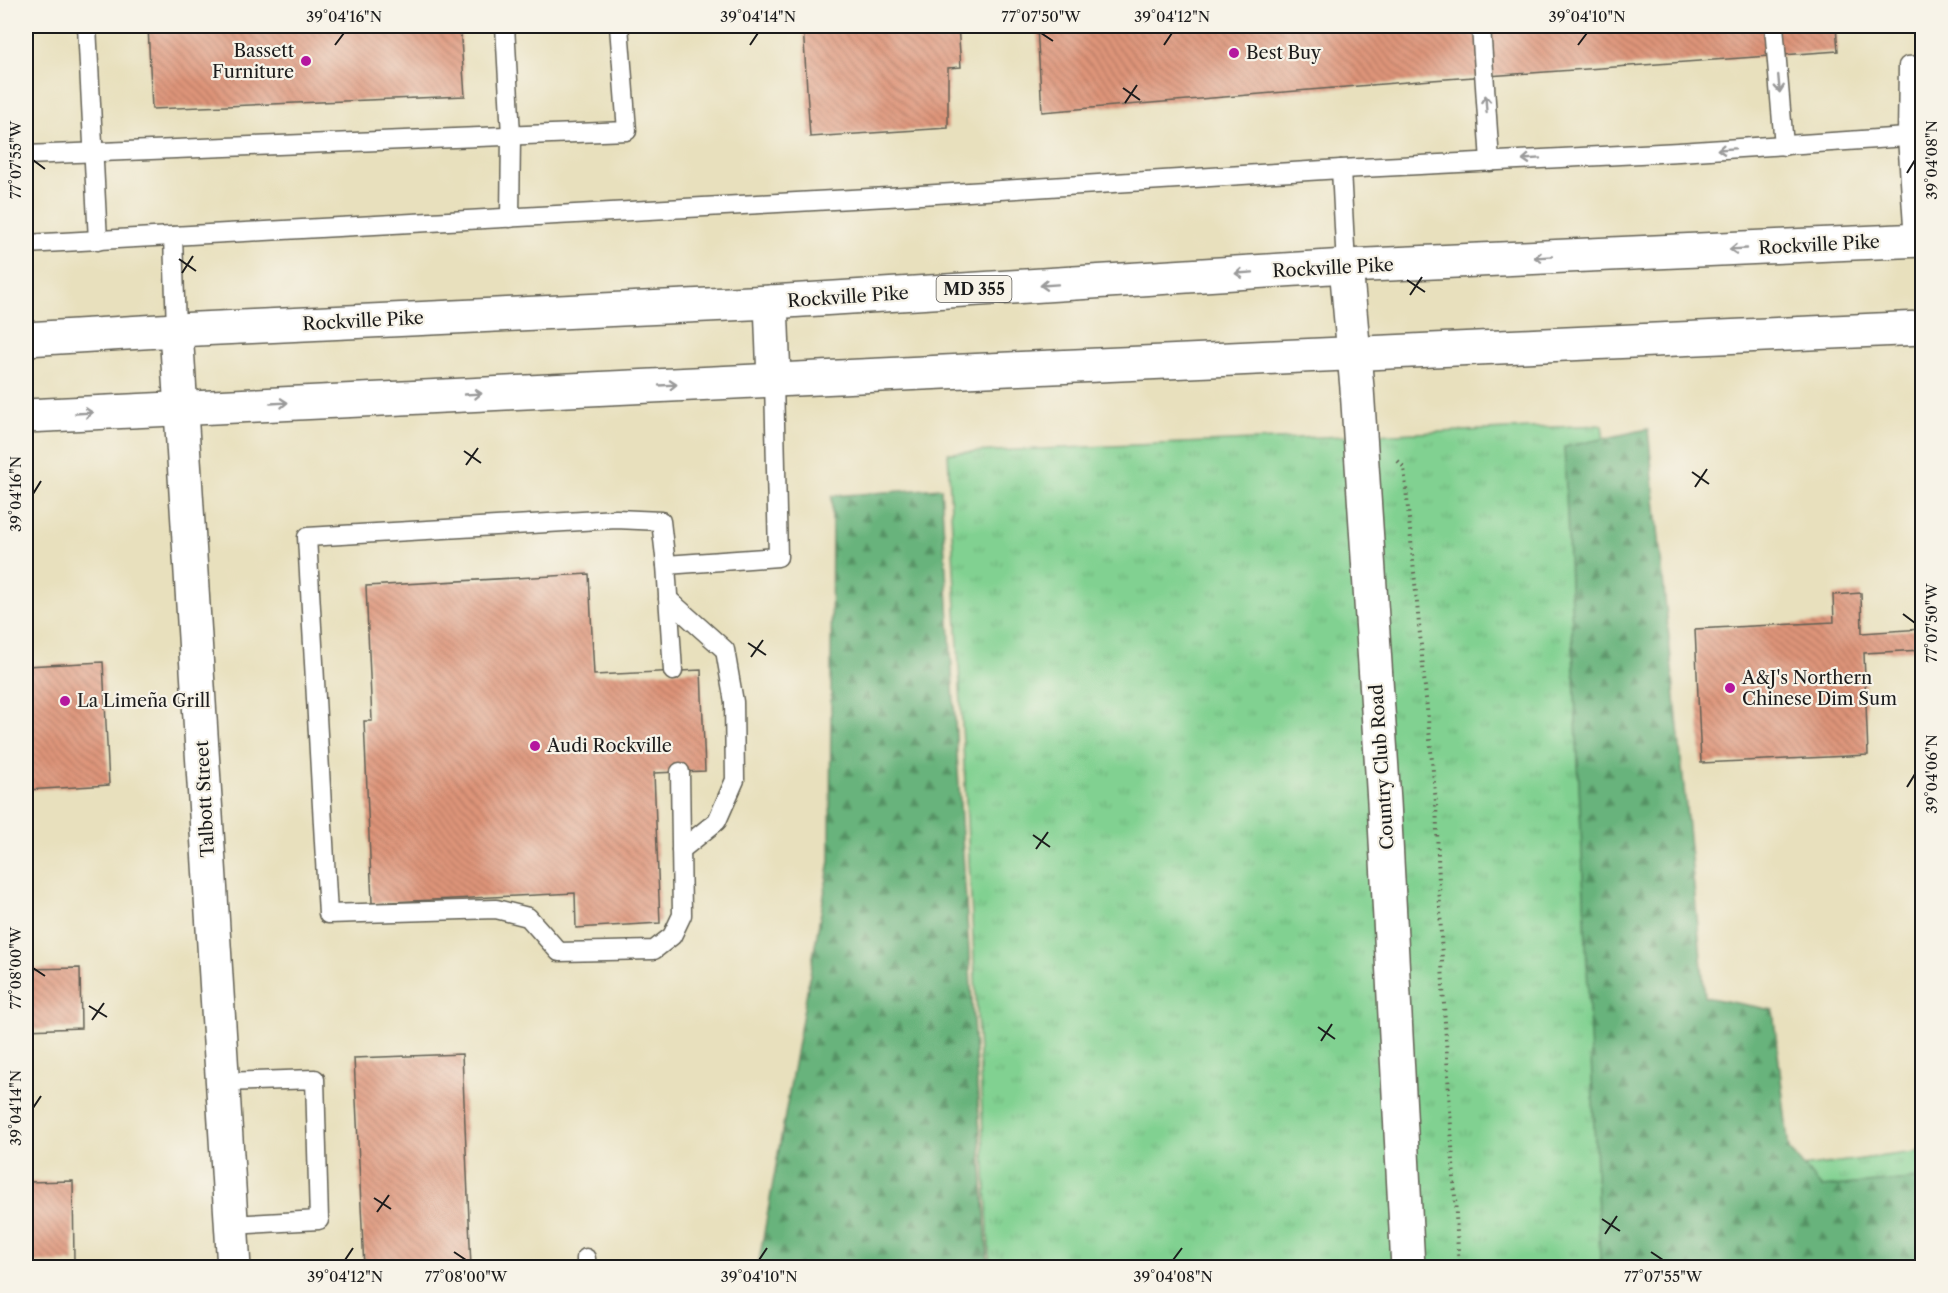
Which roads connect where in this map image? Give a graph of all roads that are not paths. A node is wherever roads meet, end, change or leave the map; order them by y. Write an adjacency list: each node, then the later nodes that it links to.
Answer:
1 (87, 26): 10 (lane)
2 (505, 26): 7 (lane)
3 (619, 26): 7 (lane)
4 (1481, 26): 12 (lane, one-way to 4)
5 (1774, 26): 9 (lane, one-way to 9)
6 (1923, 64): 8 (lane)
7 (511, 135): 10 (lane); 14 (lane)
8 (1915, 137): 9 (lane); 16 (lane)
9 (1784, 146): 12 (lane, one-way to 12)
10 (93, 151): 11 (lane); 17 (lane)
11 (26, 154)
12 (1490, 162): 13 (lane)
13 (1341, 169): 14 (lane); 19 (lane)
14 (510, 218): 15 (lane)
15 (173, 236): 17 (lane); 22 (lane)
16 (1918, 240): 19 (main road, Rockville Pike / MD 355, one-way to 19)
17 (98, 241): 18 (lane)
18 (26, 244)
19 (1346, 266): 20 (main road, Rockville Pike / MD 355, one-way to 20); 24 (main road, Country Club Road)
20 (771, 302): 22 (main road, Rockville Pike / MD 355); 25 (main road)
21 (1923, 328): 24 (main road)
22 (176, 330): 23 (main road, Rockville Pike / MD 355); 26 (main road, Talbott Street)
23 (26, 339)
24 (1354, 353): 25 (main road); 36 (main road, Country Club Road)
25 (774, 380): 26 (main road, one-way to 25); 28 (lane)
26 (181, 407): 27 (main road, one-way to 26); 33 (main road, Talbott Street)
27 (26, 416)
28 (666, 565): 29 (lane); 32 (lane)
29 (668, 599): 30 (lane); 32 (lane)
30 (673, 671)
31 (680, 772): 32 (lane)
32 (681, 850)
33 (222, 1082): 34 (main road, Talbott Street); 34 (lane)
34 (231, 1225): 35 (main road, Talbott Street)
35 (234, 1268)
36 (1408, 1268)

